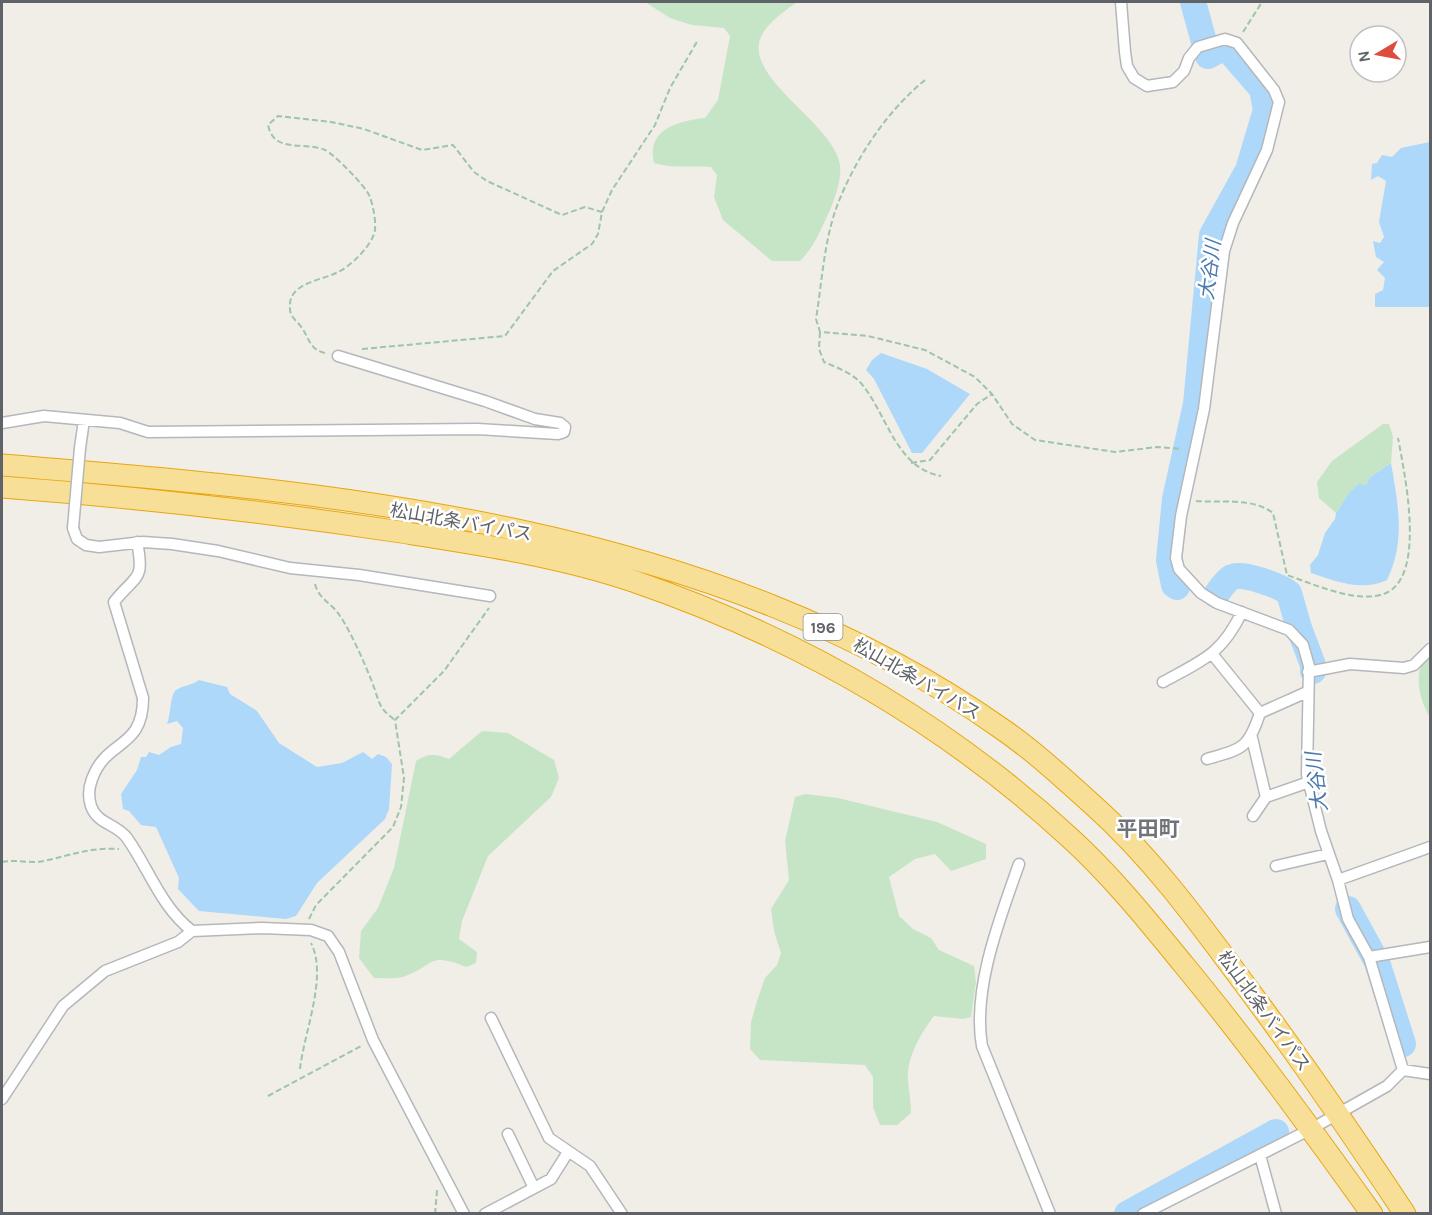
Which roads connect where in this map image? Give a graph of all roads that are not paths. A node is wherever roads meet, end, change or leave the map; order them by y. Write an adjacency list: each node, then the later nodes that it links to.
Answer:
1 (1121, 2): 9 (street)
2 (338, 356): 3 (street)
3 (84, 420): 4 (street); 7 (street, bridge)
4 (2, 423)
5 (2, 465): 33 (highway, 松山北条バイパス / 196)
6 (2, 487): 34 (highway, 松山北条バイパス / 196)
7 (136, 542): 8 (street); 26 (street)
8 (490, 596)
9 (1242, 612): 11 (street); 12 (street)
10 (1431, 649): 12 (street)
11 (1213, 655): 13 (street); 15 (street)
12 (1308, 672): 14 (street)
13 (1163, 682)
14 (1307, 692): 15 (street); 18 (street)
15 (1260, 713): 16 (street)
16 (1252, 738): 17 (street); 19 (street)
17 (1207, 759)
18 (1309, 782): 19 (street); 22 (street)
19 (1266, 797): 20 (street)
20 (1253, 816)
21 (1431, 847): 25 (street)
22 (1329, 854): 24 (street); 25 (street)
23 (1018, 864): 42 (street)
24 (1276, 866)
25 (1338, 880): 28 (street)
26 (192, 931): 32 (street); 39 (street)
27 (1431, 947): 28 (street)
28 (1369, 957): 30 (street)
29 (491, 1018): 36 (street)
30 (1403, 1070): 31 (street); 33 (street)
31 (1431, 1074)
32 (2, 1098)
33 (1339, 1113): 34 (street); 46 (highway, 松山北条バイパス / 196)
34 (1311, 1129): 37 (street); 45 (highway, 松山北条バイパス / 196)
35 (508, 1134): 38 (street)
36 (568, 1152): 38 (street); 41 (street)
37 (1260, 1155): 43 (street); 44 (street)
38 (534, 1188): 40 (street)
39 (464, 1214)
40 (485, 1214)
41 (622, 1214)
42 (1050, 1214)
43 (1143, 1214)
44 (1275, 1214)
45 (1372, 1214)
46 (1405, 1214)

